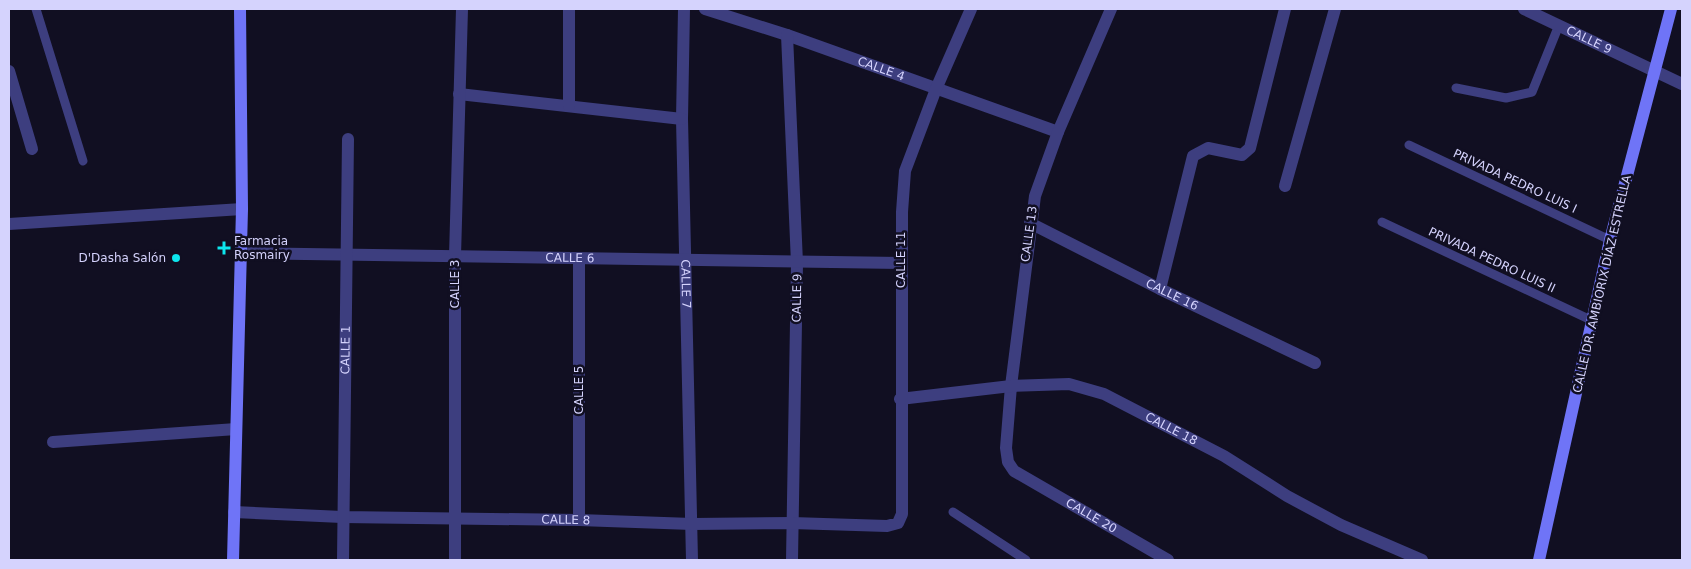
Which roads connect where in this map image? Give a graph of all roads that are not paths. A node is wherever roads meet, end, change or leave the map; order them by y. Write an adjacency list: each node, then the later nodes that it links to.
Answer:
1 (36, 9): 27 (lane)
2 (240, 9): 29 (main road)
3 (462, 9): 20 (street, CALLE 3)
4 (569, 9): 21 (street)
5 (684, 9): 22 (street, CALLE 7)
6 (704, 9): 14 (street, CALLE 4)
7 (971, 9): 19 (street, CALLE 11)
8 (1111, 9): 23 (street, CALLE 13)
9 (1285, 9): 41 (street)
10 (1335, 9): 28 (street)
11 (1524, 9): 13 (street, CALLE 9)
12 (1671, 9): 15 (main road, CALLE DR. AMBIORIX DÍAZ ESTRELLA)
13 (1559, 25): 15 (street, CALLE 9); 18 (lane)
14 (787, 35): 19 (street, CALLE 4); 39 (street, CALLE 9)
15 (1656, 70): 17 (street, CALLE 9); 33 (main road, CALLE DR. AMBIORIX DÍAZ ESTRELLA)
16 (9, 71): 26 (street)
17 (1682, 84)
18 (1456, 88)
19 (936, 89): 23 (street, CALLE 4); 40 (street, CALLE 11)
20 (459, 94): 21 (street); 36 (street, CALLE 3)
21 (569, 106): 22 (street)
22 (682, 119): 38 (street, CALLE 7)
23 (1058, 132): 31 (street, CALLE 13)
24 (348, 139): 35 (street, CALLE 1)
25 (1409, 145): 33 (lane, PRIVADA PEDRO LUIS I)
26 (32, 149)
27 (83, 161)
28 (1285, 186)
29 (242, 209): 32 (street); 34 (main road)
30 (1382, 222): 42 (lane, PRIVADA PEDRO LUIS II)
31 (1030, 223): 41 (street, CALLE 16); 44 (street, CALLE 13)
32 (9, 224)
33 (1610, 240): 42 (main road, CALLE DR. AMBIORIX DÍAZ ESTRELLA)
34 (240, 253): 35 (street, CALLE 6); 46 (main road)
35 (347, 253): 36 (street, CALLE 6); 51 (street, CALLE 1)
36 (455, 256): 37 (street, CALLE 6); 52 (street, CALLE 3)
37 (579, 260): 38 (street, CALLE 6); 53 (street, CALLE 5)
38 (686, 260): 39 (street, CALLE 6); 56 (street, CALLE 7)
39 (797, 263): 40 (street, CALLE 6); 54 (street, CALLE 9)
40 (901, 264): 45 (street, CALLE 11)
41 (1160, 289): 43 (street, CALLE 16)
42 (1592, 321): 65 (main road, CALLE DR. AMBIORIX DÍAZ ESTRELLA)
43 (1315, 363)
44 (1011, 386): 45 (street, CALLE 18); 48 (street, CALLE 13); 64 (street, CALLE 18)
45 (900, 399): 55 (street, CALLE 11)
46 (236, 428): 47 (street); 49 (main road)
47 (53, 442)
48 (1014, 471): 63 (street, CALLE 20)
49 (234, 512): 51 (street, CALLE 8); 57 (main road)
50 (952, 512): 62 (lane)
51 (342, 516): 52 (street, CALLE 8); 58 (street, CALLE 1)
52 (456, 518): 53 (street, CALLE 8); 59 (street, CALLE 3)
53 (579, 520): 56 (street, CALLE 8)
54 (792, 523): 55 (street, CALLE 8); 56 (street, CALLE 8); 61 (street, CALLE 9)
55 (898, 523)
56 (692, 524): 60 (street, CALLE 7)
57 (233, 560)
58 (343, 560)
59 (455, 560)
60 (692, 560)
61 (792, 560)
62 (1026, 560)
63 (1168, 560)
64 (1422, 560)
65 (1539, 560)

